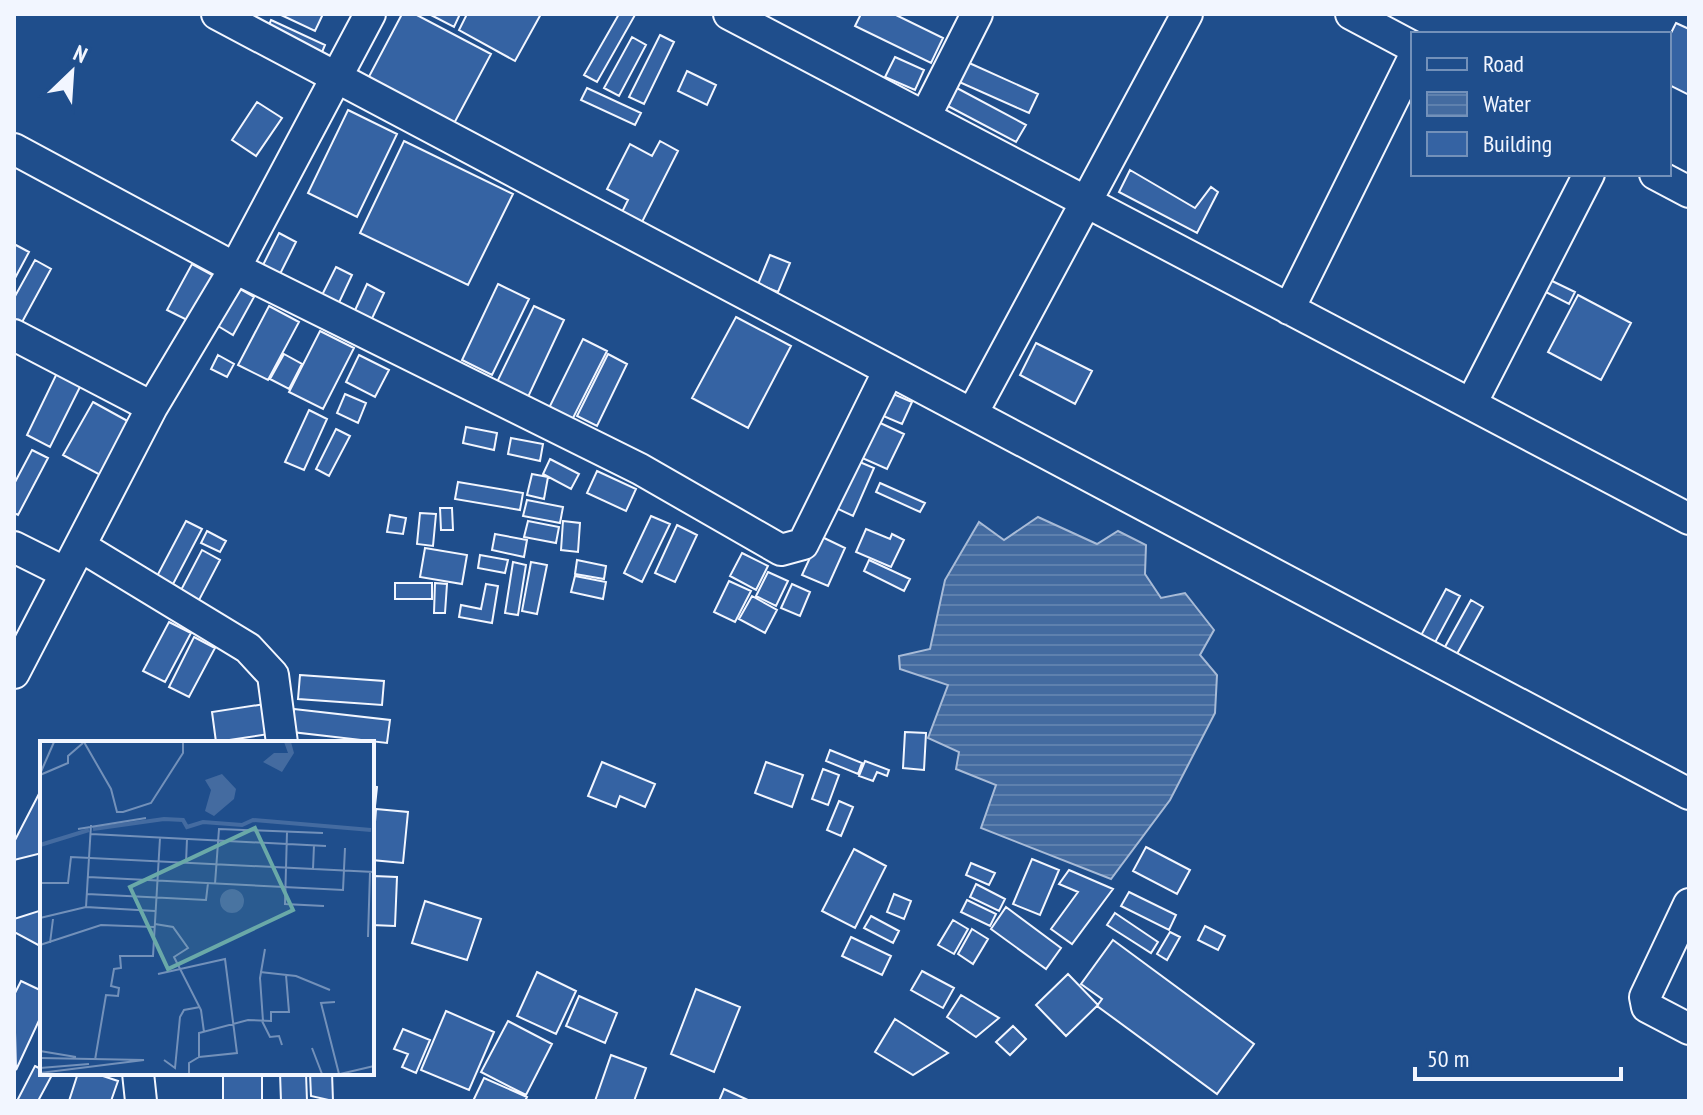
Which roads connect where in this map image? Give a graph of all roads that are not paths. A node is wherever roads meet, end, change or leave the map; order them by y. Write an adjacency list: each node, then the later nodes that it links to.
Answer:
1 (217, 14): 9 (street)
2 (370, 14): 9 (street)
3 (977, 14): 10 (street)
4 (1187, 14): 15 (street)
5 (1351, 14): 7 (street)
6 (747, 18): 10 (street)
7 (1411, 46)
8 (1411, 63): 17 (street)
9 (336, 77): 16 (street); 19 (street)
10 (925, 117): 15 (street)
11 (14, 149): 16 (street)
12 (1588, 176): 20 (street)
13 (1659, 176): 14 (street)
14 (1689, 192)
15 (1087, 202): 17 (street); 22 (street)
16 (235, 268): 19 (street); 21 (street)
17 (1289, 309): 20 (street)
18 (14, 335): 21 (street)
19 (889, 370): 22 (street)
20 (1471, 404): 23 (street)
21 (152, 407): 24 (street)
22 (972, 414): 29 (street)
23 (1689, 519)
24 (80, 546): 26 (street); 28 (street)
25 (14, 547): 26 (street)
26 (66, 573): 27 (street)
27 (14, 673)
28 (282, 741)
29 (1689, 794)
30 (1689, 904): 31 (street)
31 (1689, 1029)
32 (138, 1075): 33 (street)
33 (141, 1101)

